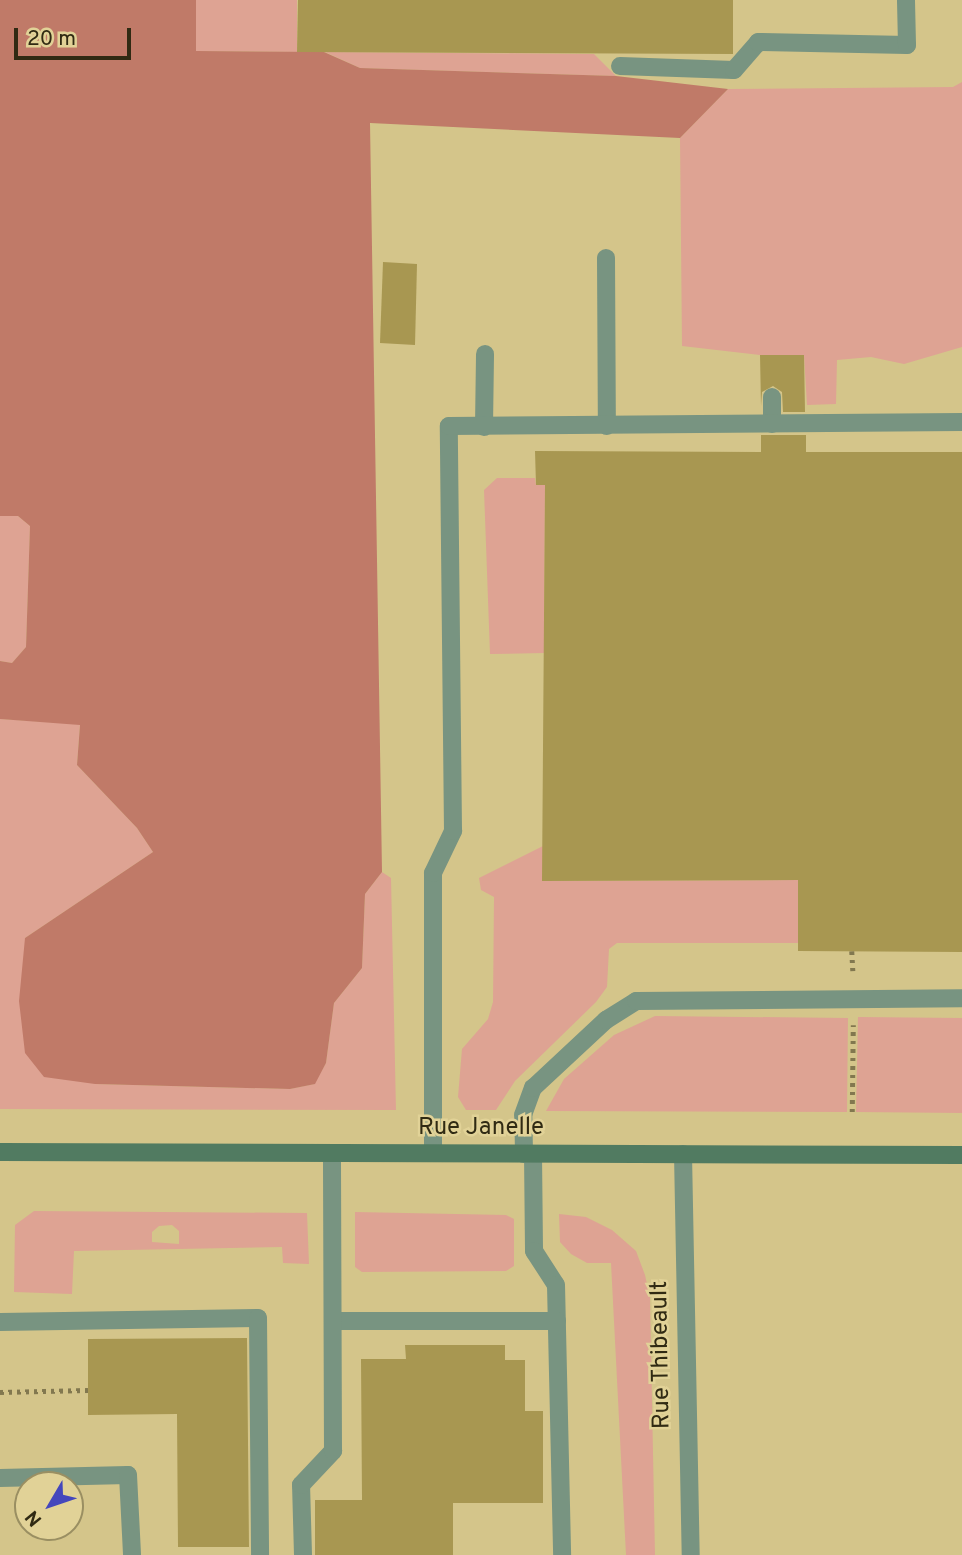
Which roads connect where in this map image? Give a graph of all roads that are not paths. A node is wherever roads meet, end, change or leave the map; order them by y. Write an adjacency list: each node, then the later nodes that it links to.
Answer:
1 (906, 0): 2 (street)
2 (620, 66)
3 (606, 258): 9 (street)
4 (485, 354): 8 (street)
5 (772, 397): 7 (street)
6 (962, 422): 7 (street)
7 (772, 424): 9 (street)
8 (484, 426): 9 (street); 13 (street)
9 (607, 426)
10 (962, 998): 14 (street)
11 (0, 1152): 12 (main road, Rue Janelle)
12 (332, 1153): 13 (main road, Rue Janelle); 17 (street)
13 (433, 1153): 14 (main road, Rue Janelle)
14 (529, 1154): 15 (main road, Rue Janelle); 18 (street)
15 (682, 1154): 16 (main road, Rue Janelle); 25 (street, Rue Thibeault)
16 (962, 1155)
17 (333, 1321): 18 (street); 23 (street)
18 (556, 1321): 24 (street)
19 (0, 1322): 22 (street)
20 (0, 1478): 21 (street)
21 (132, 1555)
22 (260, 1555)
23 (303, 1555)
24 (562, 1555)
25 (691, 1555)

